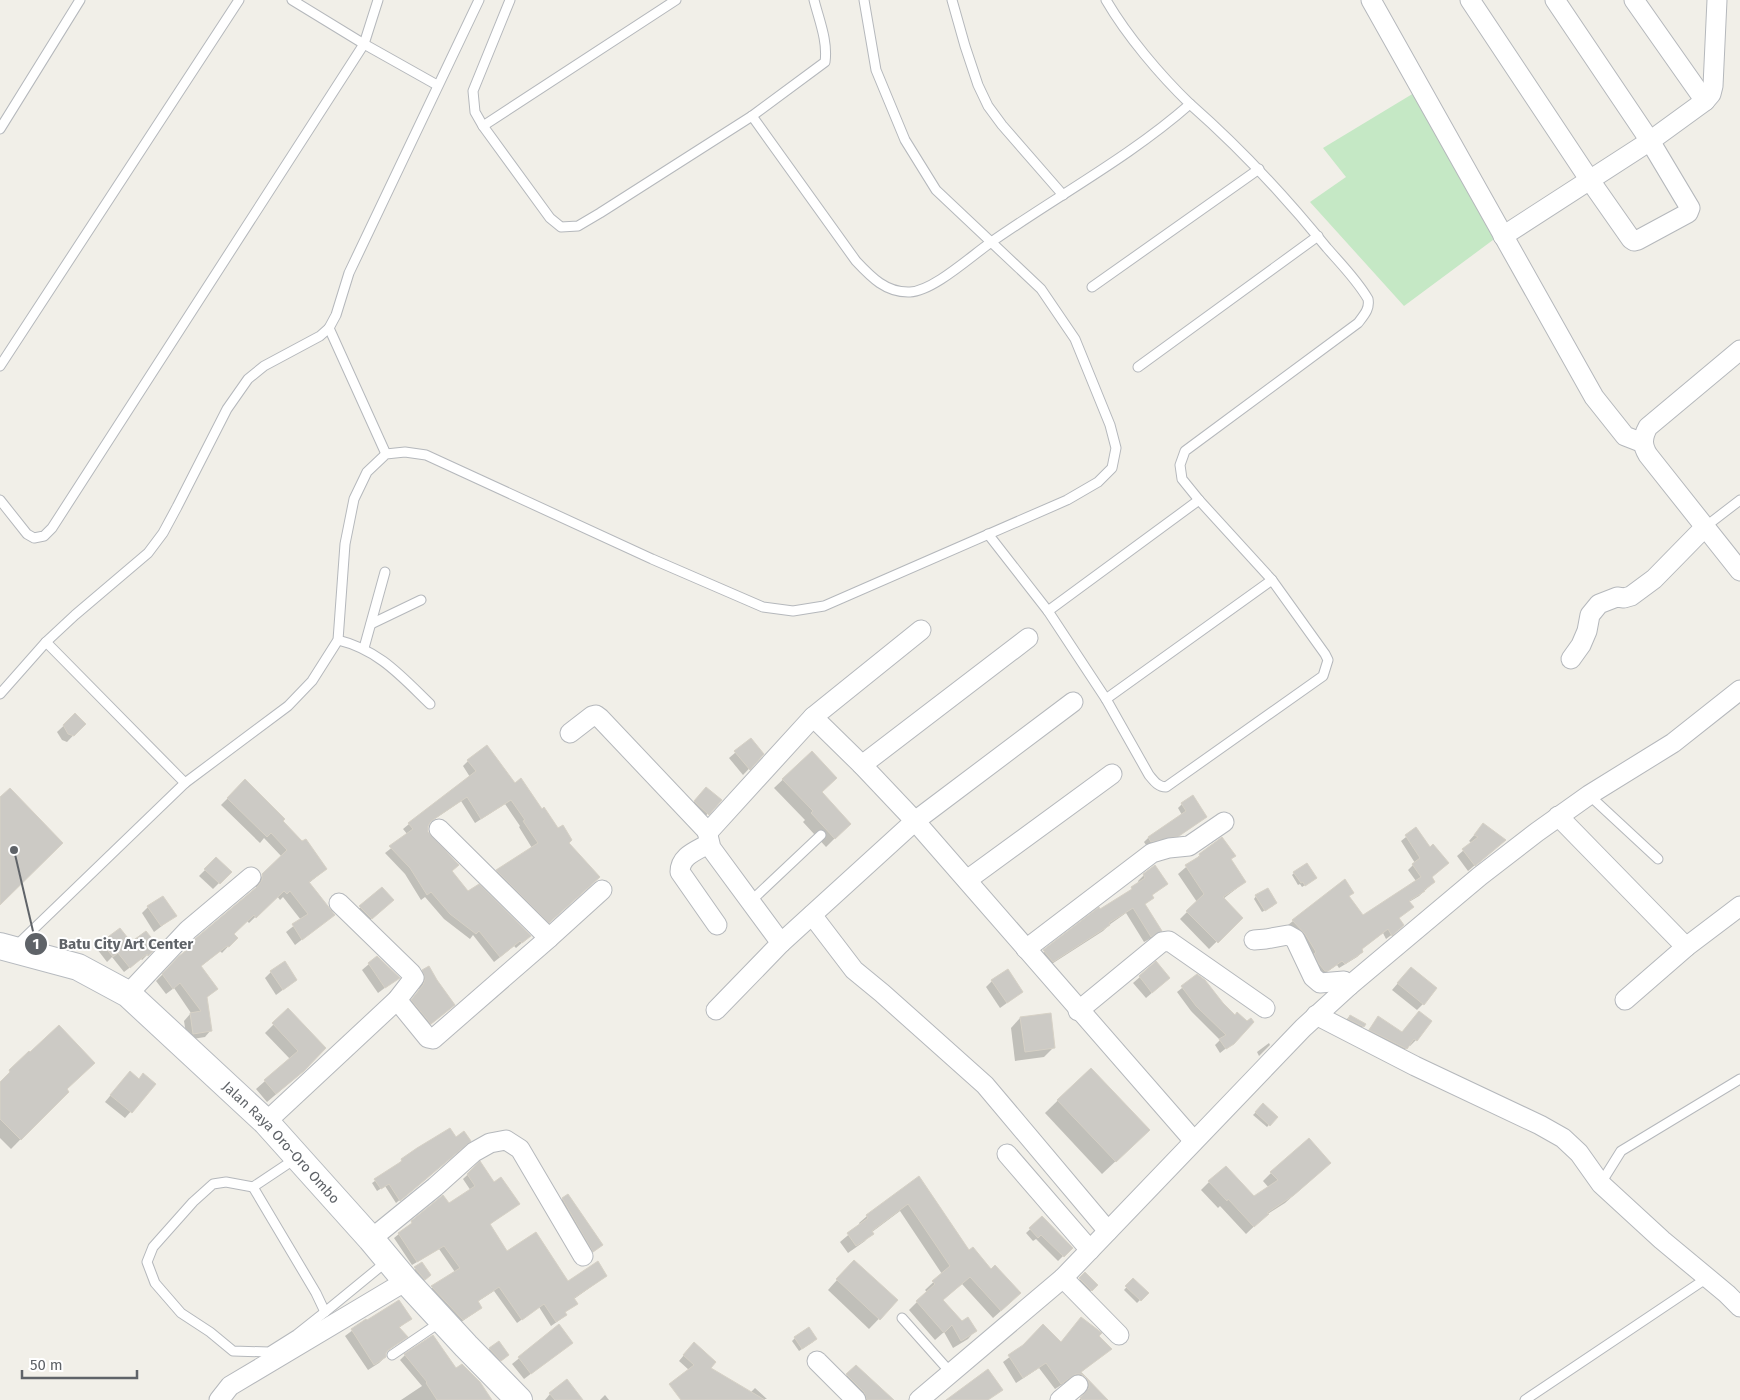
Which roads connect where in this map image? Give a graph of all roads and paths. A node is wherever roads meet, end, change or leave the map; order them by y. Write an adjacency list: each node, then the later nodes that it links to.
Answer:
1 (80, 0): 23 (lane)
2 (239, 0): 34 (lane)
3 (292, 0): 17 (lane)
4 (378, 0): 17 (lane)
5 (479, 0): 18 (lane)
6 (510, 0): 22 (lane)
7 (676, 0): 22 (lane)
8 (814, 0): 21 (lane)
9 (864, 0): 30 (lane)
10 (952, 0): 27 (lane)
11 (1106, 0): 20 (lane)
12 (1371, 0): 29 (street)
13 (1470, 0): 26 (street)
14 (1555, 0): 24 (street)
15 (1634, 0): 19 (street)
16 (1717, 0): 19 (street)
17 (364, 44): 18 (lane); 38 (lane)
18 (437, 85): 32 (lane)
19 (1705, 101): 24 (street)
20 (1190, 104): 25 (lane); 27 (lane)
21 (752, 116): 22 (lane); 30 (lane)
22 (483, 126)
23 (0, 129)
24 (1650, 141): 26 (street); 26 (street)
25 (1258, 169): 28 (lane); 31 (lane)
26 (1589, 180): 29 (street)
27 (1063, 195): 30 (lane)
28 (1318, 236): 35 (lane); 39 (lane)
29 (1503, 236): 36 (street)
30 (991, 242): 42 (lane)
31 (1092, 286)
32 (329, 328): 37 (lane); 52 (lane)
33 (1740, 350): 36 (street)
34 (0, 366)
35 (1138, 367)
36 (1643, 443): 41 (street)
37 (386, 454): 42 (lane); 51 (lane)
38 (0, 500)
39 (1199, 500): 45 (lane); 47 (lane)
40 (1740, 500): 41 (lane)
41 (1705, 527): 43 (street); 54 (street)
42 (988, 534): 47 (lane)
43 (1740, 571)
44 (385, 572): 48 (lane)
45 (1272, 580): 57 (lane); 57 (lane)
46 (421, 600): 48 (lane)
47 (1048, 611): 57 (lane)
48 (371, 624): 53 (lane)
49 (921, 630): 60 (street)
50 (1028, 638): 62 (street)
51 (338, 640): 53 (lane); 64 (lane)
52 (46, 642): 56 (lane); 64 (lane)
53 (364, 648): 59 (lane)
54 (1572, 659)
55 (1740, 690): 65 (street)
56 (0, 694)
57 (1106, 699)
58 (1073, 702): 67 (street)
59 (430, 704)
60 (813, 717): 62 (street); 71 (street)
61 (570, 733): 71 (street)
62 (862, 765): 67 (street)
63 (1112, 774): 74 (street)
64 (184, 783): 84 (lane)
65 (1588, 795): 66 (street); 72 (lane)
66 (1558, 816): 85 (street); 87 (street)
67 (915, 821): 74 (street); 79 (street)
68 (1224, 822): 86 (street)
69 (439, 829): 81 (street)
70 (821, 835): 76 (lane)
71 (708, 837): 76 (street); 80 (street)
72 (1658, 859)
73 (251, 877): 88 (street)
74 (967, 880): 86 (street)
75 (602, 890): 81 (street)
76 (751, 901): 83 (street)
77 (338, 903): 89 (street)
78 (1740, 906): 85 (street)
79 (812, 915): 83 (street); 102 (street)
80 (718, 925)
81 (549, 938): 89 (street)
82 (1254, 940): 87 (street)
83 (781, 943): 92 (street)
84 (7, 947): 88 (main road, Jalan Raya Oro-Oro Ombo)
85 (1686, 947): 90 (street)
86 (1026, 949): 93 (street)
87 (1348, 986): 94 (street)
88 (128, 994): 96 (main road, Jalan Raya Oro-Oro Ombo)
89 (397, 1000): 96 (street)
90 (1625, 1000)
91 (1265, 1008): 93 (street)
92 (716, 1010)
93 (1078, 1011): 97 (street)
94 (1316, 1015): 97 (street); 100 (street)
95 (1740, 1079): 100 (lane)
96 (266, 1122): 99 (main road, Jalan Raya Oro-Oro Ombo)
97 (1194, 1141): 102 (street)
98 (1007, 1154): 104 (street)
99 (297, 1158): 101 (lane); 103 (main road, Jalan Raya Oro-Oro Ombo)
100 (1601, 1184): 108 (street)
101 (253, 1186): 111 (lane); 111 (lane)
102 (1108, 1231): 104 (street)
103 (371, 1239): 105 (street); 106 (main road, Jalan Raya Oro-Oro Ombo)
104 (1090, 1250): 107 (street)
105 (583, 1256)
106 (389, 1260): 109 (main road, Jalan Raya Oro-Oro Ombo); 111 (lane)
107 (1063, 1278): 114 (street); 117 (street)
108 (1707, 1278): 110 (street); 124 (lane)
109 (406, 1280): 113 (main road, Jalan Raya Oro-Oro Ombo); 120 (street)
110 (1740, 1307)
111 (325, 1312)
112 (902, 1318): 117 (lane)
113 (443, 1320): 115 (lane); 121 (main road, Jalan Raya Oro-Oro Ombo)
114 (1119, 1334)
115 (392, 1355)
116 (818, 1361): 122 (street)
117 (951, 1373): 119 (street)
118 (1078, 1385): 123 (street)
119 (925, 1398)
120 (219, 1400)
121 (519, 1400)
122 (856, 1400)
123 (1060, 1400)
124 (1525, 1400)

